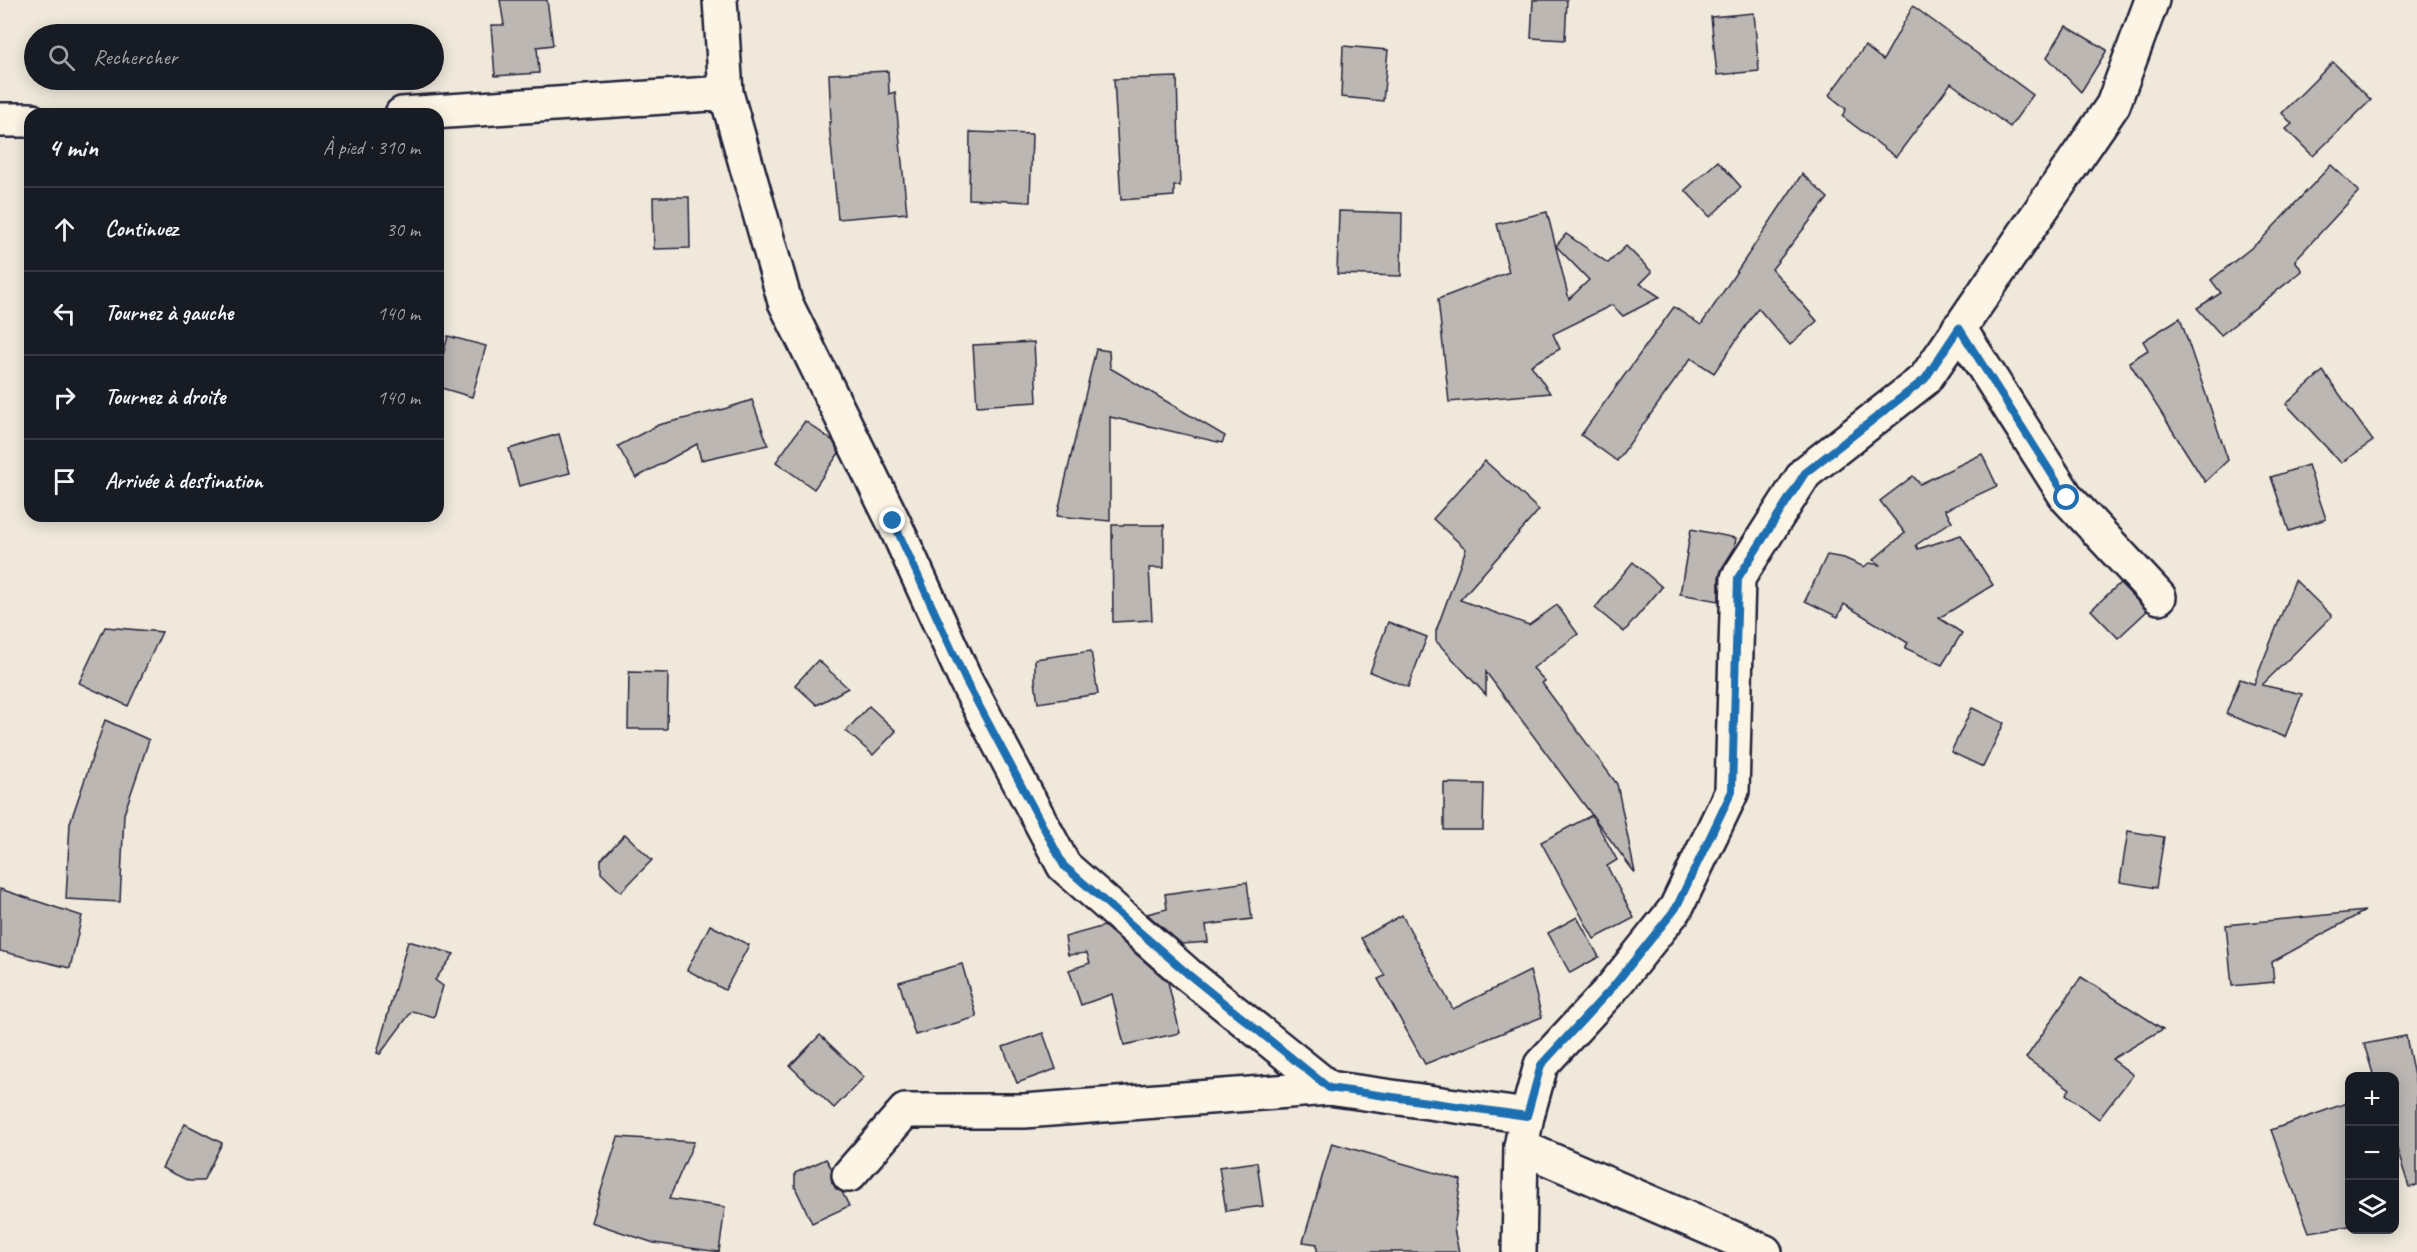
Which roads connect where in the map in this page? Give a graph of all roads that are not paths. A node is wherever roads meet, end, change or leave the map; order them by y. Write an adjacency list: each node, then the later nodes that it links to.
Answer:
1 (720, 0): 3 (street)
2 (2152, 0): 7 (street)
3 (726, 93): 4 (street); 9 (street)
4 (444, 111)
5 (0, 120): 6 (street)
6 (24, 120)
7 (1959, 328): 8 (street); 10 (street)
8 (2159, 597)
9 (1329, 1088): 10 (street); 11 (street)
10 (1524, 1131): 12 (street); 13 (street)
11 (849, 1175)
12 (1519, 1252)
13 (1765, 1252)

